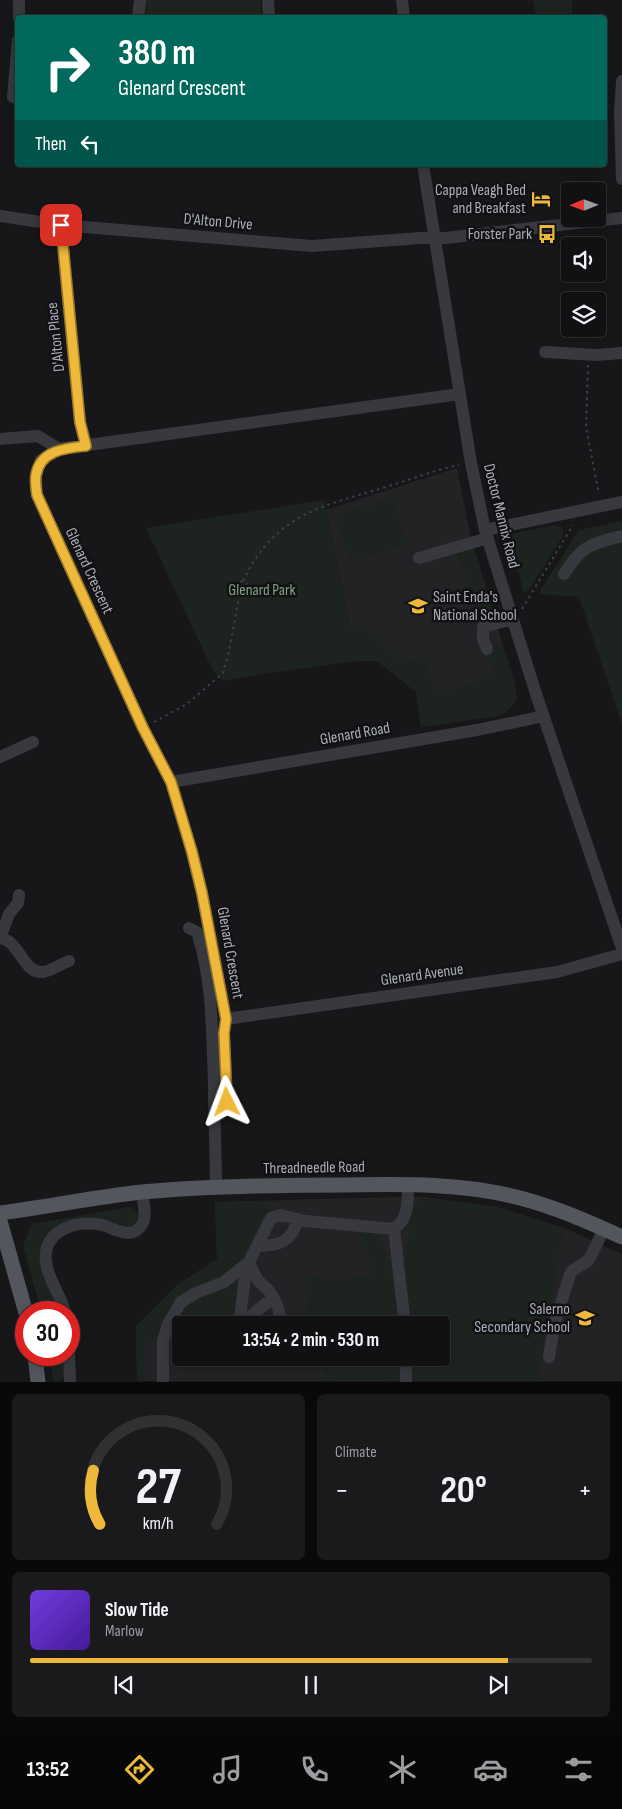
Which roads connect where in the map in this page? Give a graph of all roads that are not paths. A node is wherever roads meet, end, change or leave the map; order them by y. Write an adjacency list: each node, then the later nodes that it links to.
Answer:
1 (19, 0): 5 (street)
2 (140, 0): 6 (street)
3 (268, 0): 7 (street)
4 (402, 0): 8 (street)
5 (19, 15)
6 (138, 15)
7 (269, 15)
8 (404, 15)
9 (15, 74): 11 (street)
10 (622, 81): 13 (street)
11 (13, 97)
12 (423, 167): 17 (street, Doctor Mannix Road)
13 (622, 180)
14 (0, 216): 16 (street, D'Alton Drive)
15 (622, 218): 17 (street, D'Alton Drive)
16 (61, 225): 17 (street, D'Alton Drive); 22 (street, D'Alton Place)
17 (435, 238): 20 (street, Doctor Mannix Road)
18 (545, 352): 19 (street)
19 (622, 353)
20 (460, 394): 22 (street); 25 (street, Doctor Mannix Road)
21 (0, 439): 23 (street)
22 (86, 446): 23 (street)
23 (58, 450): 34 (street, Glenard Crescent)
24 (622, 502): 25 (street)
25 (486, 534): 27 (street); 29 (street, Doctor Mannix Road)
26 (622, 536): 28 (street)
27 (419, 558)
28 (564, 574)
29 (516, 615): 30 (street); 31 (street, Doctor Mannix Road)
30 (487, 649)
31 (544, 716): 34 (street, Glenard Road); 36 (street, Doctor Mannix Road)
32 (33, 742): 33 (street)
33 (0, 757)
34 (171, 782): 41 (street, Glenard Crescent)
35 (19, 895): 40 (street)
36 (618, 921): 38 (street, Doctor Mannix Road)
37 (188, 928): 44 (street)
38 (622, 948)
39 (622, 954): 41 (street, Glenard Avenue)
40 (69, 961)
41 (226, 1019): 42 (street, Glenard Crescent)
42 (227, 1102)
43 (408, 1184): 44 (main road, Threadneedle Road); 49 (street); 50 (main road, Threadneedle Road)
44 (216, 1188): 45 (main road, Threadneedle Road)
45 (142, 1192): 46 (main road, Threadneedle Road); 56 (street)
46 (0, 1213)
47 (298, 1219): 49 (street); 52 (street); 52 (street)
48 (0, 1221): 55 (main road)
49 (394, 1229): 60 (street)
50 (604, 1229): 51 (main road, Threadneedle Road); 61 (street)
51 (622, 1237)
52 (257, 1246): 53 (street)
53 (246, 1264): 54 (street); 57 (street); 67 (street)
54 (273, 1298): 58 (street); 59 (street)
55 (23, 1301)
56 (61, 1301)
57 (241, 1316)
58 (253, 1316)
59 (280, 1316)
60 (404, 1316)
61 (549, 1357)
62 (36, 1366): 65 (main road)
63 (70, 1366): 66 (street)
64 (406, 1366): 68 (street)
65 (38, 1382)
66 (70, 1382)
67 (163, 1382)
68 (406, 1382)

